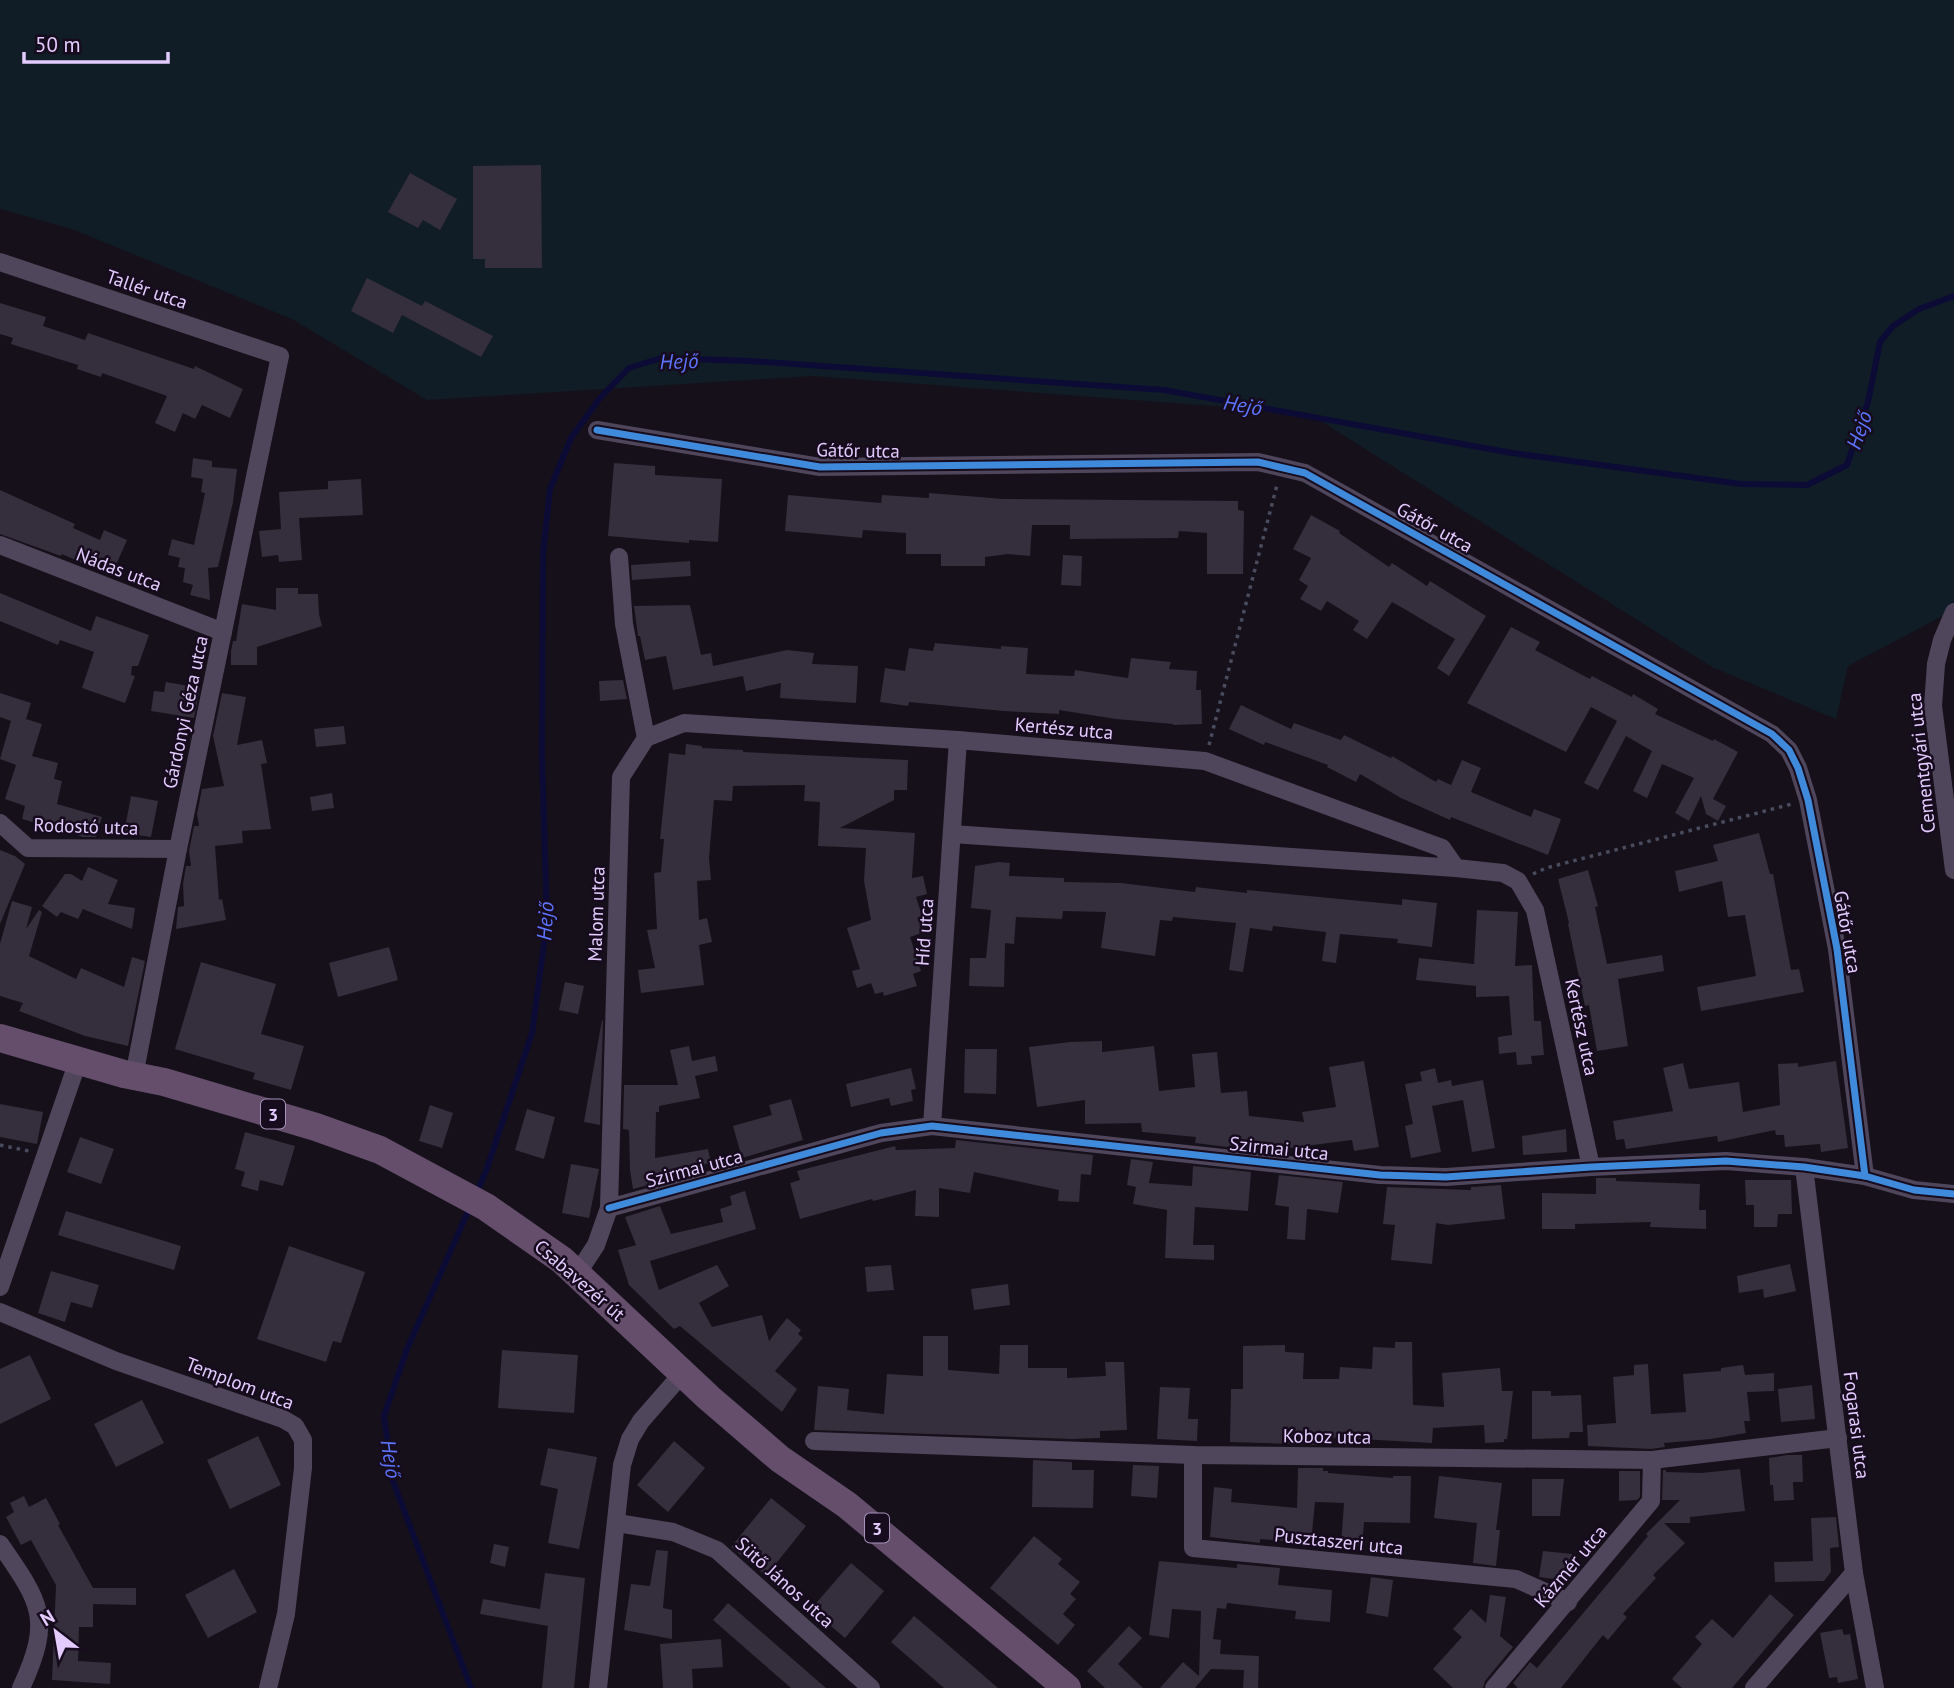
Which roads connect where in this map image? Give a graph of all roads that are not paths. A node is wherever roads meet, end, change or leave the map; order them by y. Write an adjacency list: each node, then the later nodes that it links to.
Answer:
1 (0, 262): 2 (street, Tallér utca)
2 (280, 356): 7 (street, Gárdonyi Géza utca)
3 (597, 430): 21 (street, Gátőr utca)
4 (0, 545): 7 (street, Nádas utca)
5 (619, 557): 8 (street)
6 (1954, 612): 14 (street, Cementgyári utca)
7 (223, 632): 12 (street, Gárdonyi Géza utca)
8 (646, 738): 9 (street, Kertész utca); 23 (street, Malom utca)
9 (958, 740): 11 (street, Híd utca); 13 (street, Kertész utca)
10 (0, 823): 12 (street, Rodostó utca)
11 (952, 834): 13 (street); 18 (street, Híd utca)
12 (178, 849): 17 (street, Gárdonyi Géza utca)
13 (1456, 868): 19 (street, Kertész utca)
14 (1954, 870)
15 (0, 1038): 16 (main road, Csabavezér út / 3)
16 (78, 1062): 17 (main road, Csabavezér út / 3); 25 (street)
17 (134, 1076): 24 (main road, Csabavezér út / 3)
18 (932, 1126): 19 (street, Szirmai utca); 23 (street, Szirmai utca)
19 (1591, 1167): 20 (street, Szirmai utca)
20 (1804, 1167): 21 (street, Szirmai utca); 28 (street, Fogarasi utca)
21 (1865, 1176): 22 (street, Szirmai utca)
22 (1954, 1194)
23 (609, 1208): 24 (street, Malom utca)
24 (578, 1274): 27 (main road, Csabavezér út / 3)
25 (0, 1287)
26 (0, 1312): 37 (street, Templom utca)
27 (682, 1374): 32 (street); 40 (main road, Csabavezér út / 3)
28 (1838, 1438): 31 (street, Koboz utca); 34 (street, Fogarasi utca)
29 (814, 1441): 30 (street, Koboz utca)
30 (1193, 1455): 31 (street, Koboz utca); 35 (street, Pusztaszeri utca)
31 (1652, 1460): 35 (street, Kázmér utca)
32 (617, 1523): 38 (street); 39 (street, Sütő János utca)
33 (0, 1544): 36 (street)
34 (1854, 1573): 42 (street); 43 (street, Fogarasi utca)
35 (1568, 1602): 41 (street, Kázmér utca)
36 (21, 1688)
37 (268, 1688)
38 (598, 1688)
39 (871, 1688)
40 (1067, 1688)
41 (1494, 1688)
42 (1754, 1688)
43 (1875, 1688)

